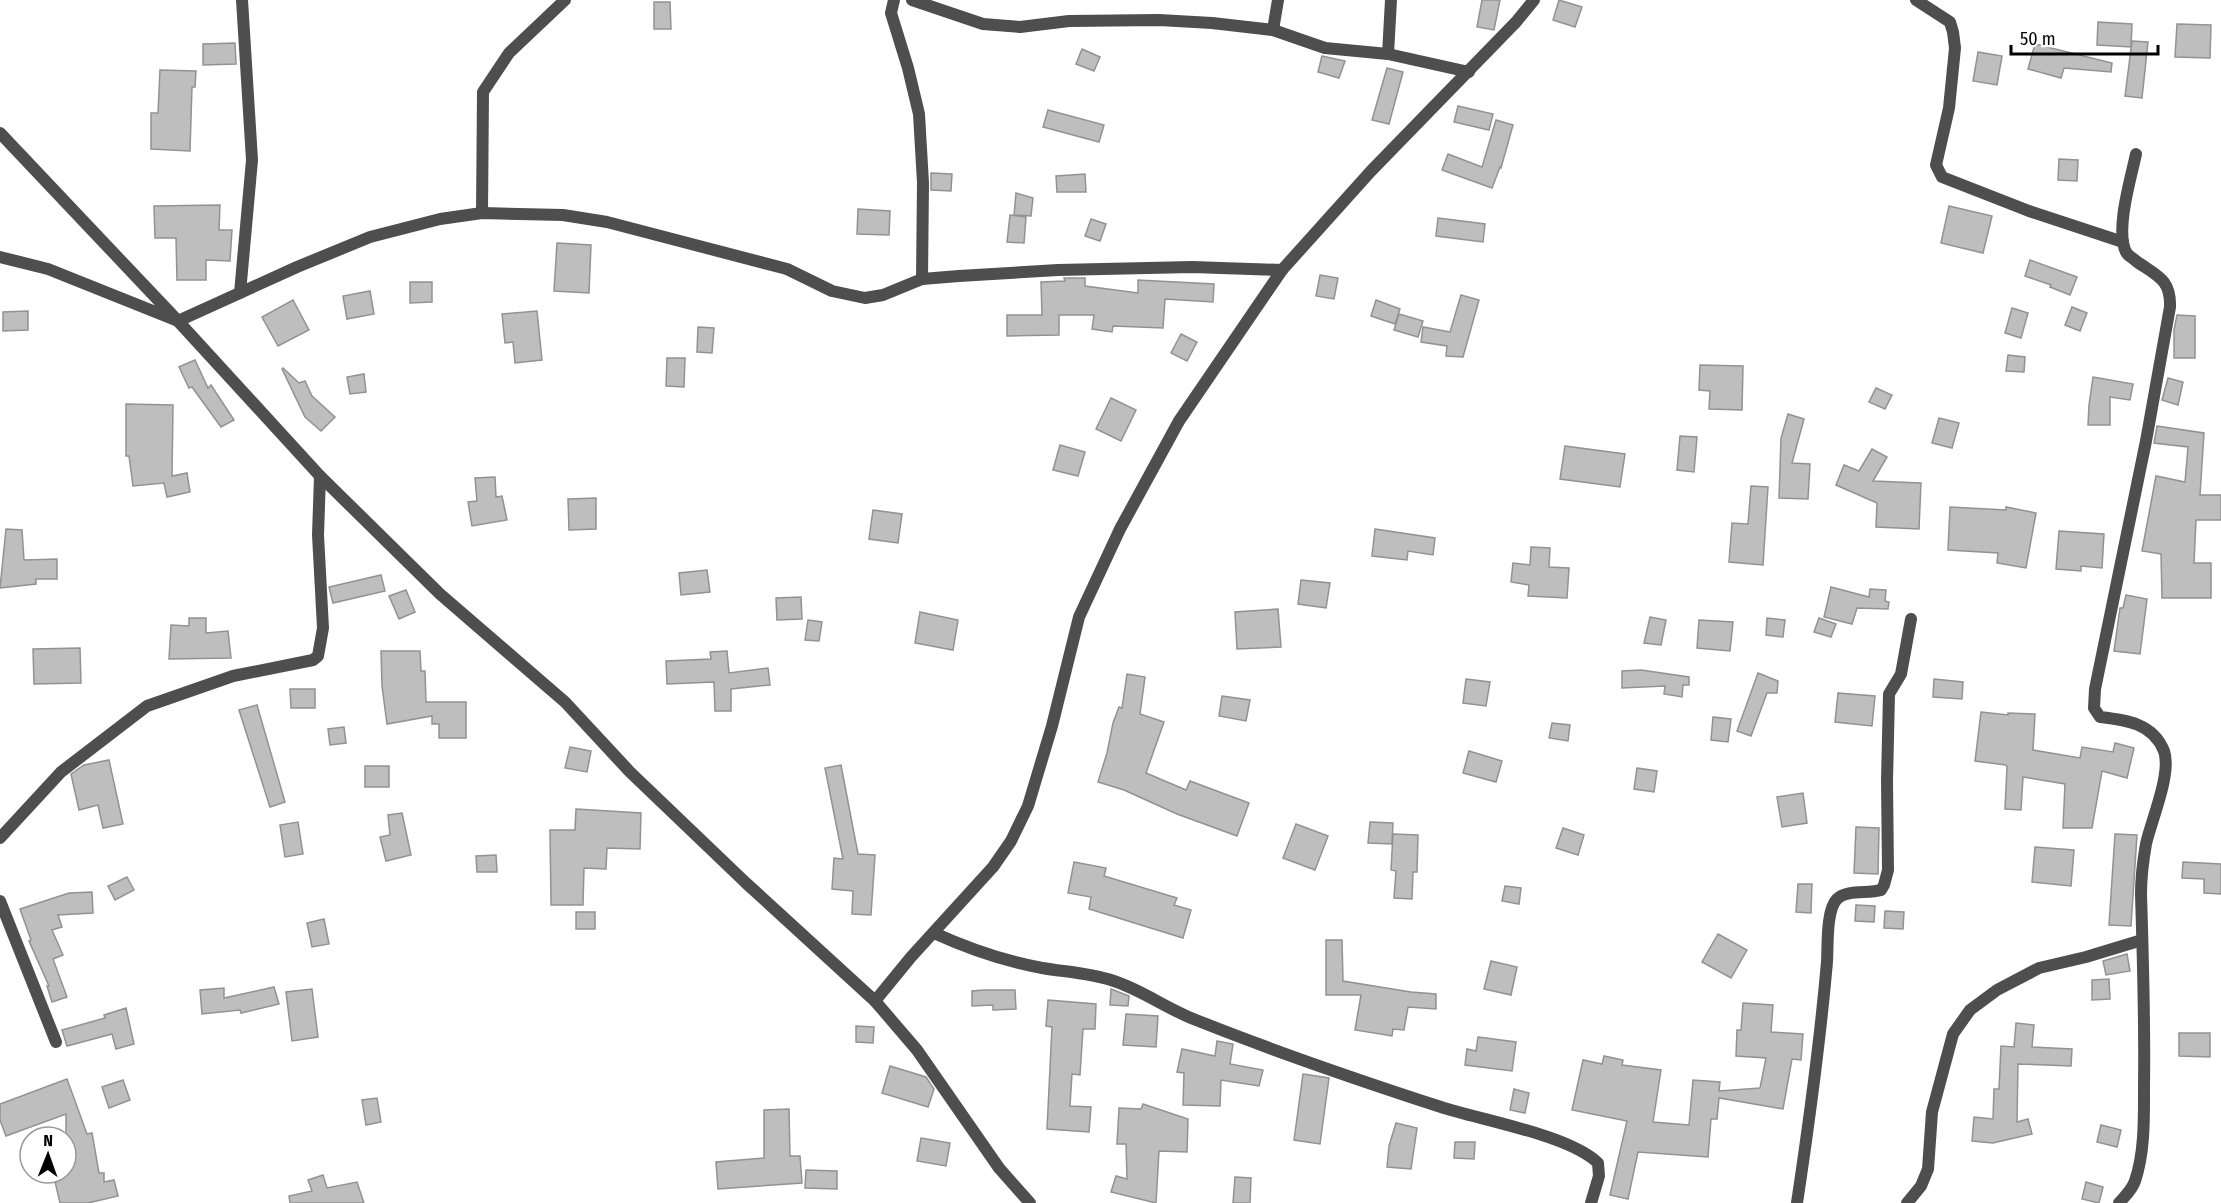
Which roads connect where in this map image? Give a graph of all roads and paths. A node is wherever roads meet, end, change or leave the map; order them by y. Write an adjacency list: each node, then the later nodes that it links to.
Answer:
1 (242, 0): 19 (street)
2 (565, 0): 14 (street)
3 (894, 0): 18 (street)
4 (912, 0): 9 (street)
5 (1278, 0): 9 (street)
6 (1391, 0): 10 (street)
7 (1534, 0): 11 (street)
8 (1916, 0): 15 (street)
9 (1273, 30): 10 (street)
10 (1388, 54): 11 (street)
11 (1469, 72): 17 (street)
12 (0, 133): 20 (street)
13 (2136, 154): 15 (street)
14 (482, 213): 18 (street); 19 (street)
15 (2123, 242): 26 (street)
16 (0, 257): 20 (street)
17 (1282, 270): 18 (street); 25 (street)
18 (922, 279)
19 (240, 293): 20 (street)
20 (178, 321): 21 (street)
21 (320, 476): 23 (street); 27 (street)
22 (1911, 619): 31 (street)
23 (0, 838)
24 (0, 901): 28 (street)
25 (934, 933): 27 (street); 30 (street)
26 (2142, 940): 32 (street); 33 (street)
27 (875, 1001): 29 (street)
28 (56, 1042)
29 (1030, 1203)
30 (1591, 1203)
31 (1797, 1203)
32 (1907, 1203)
33 (2119, 1203)

